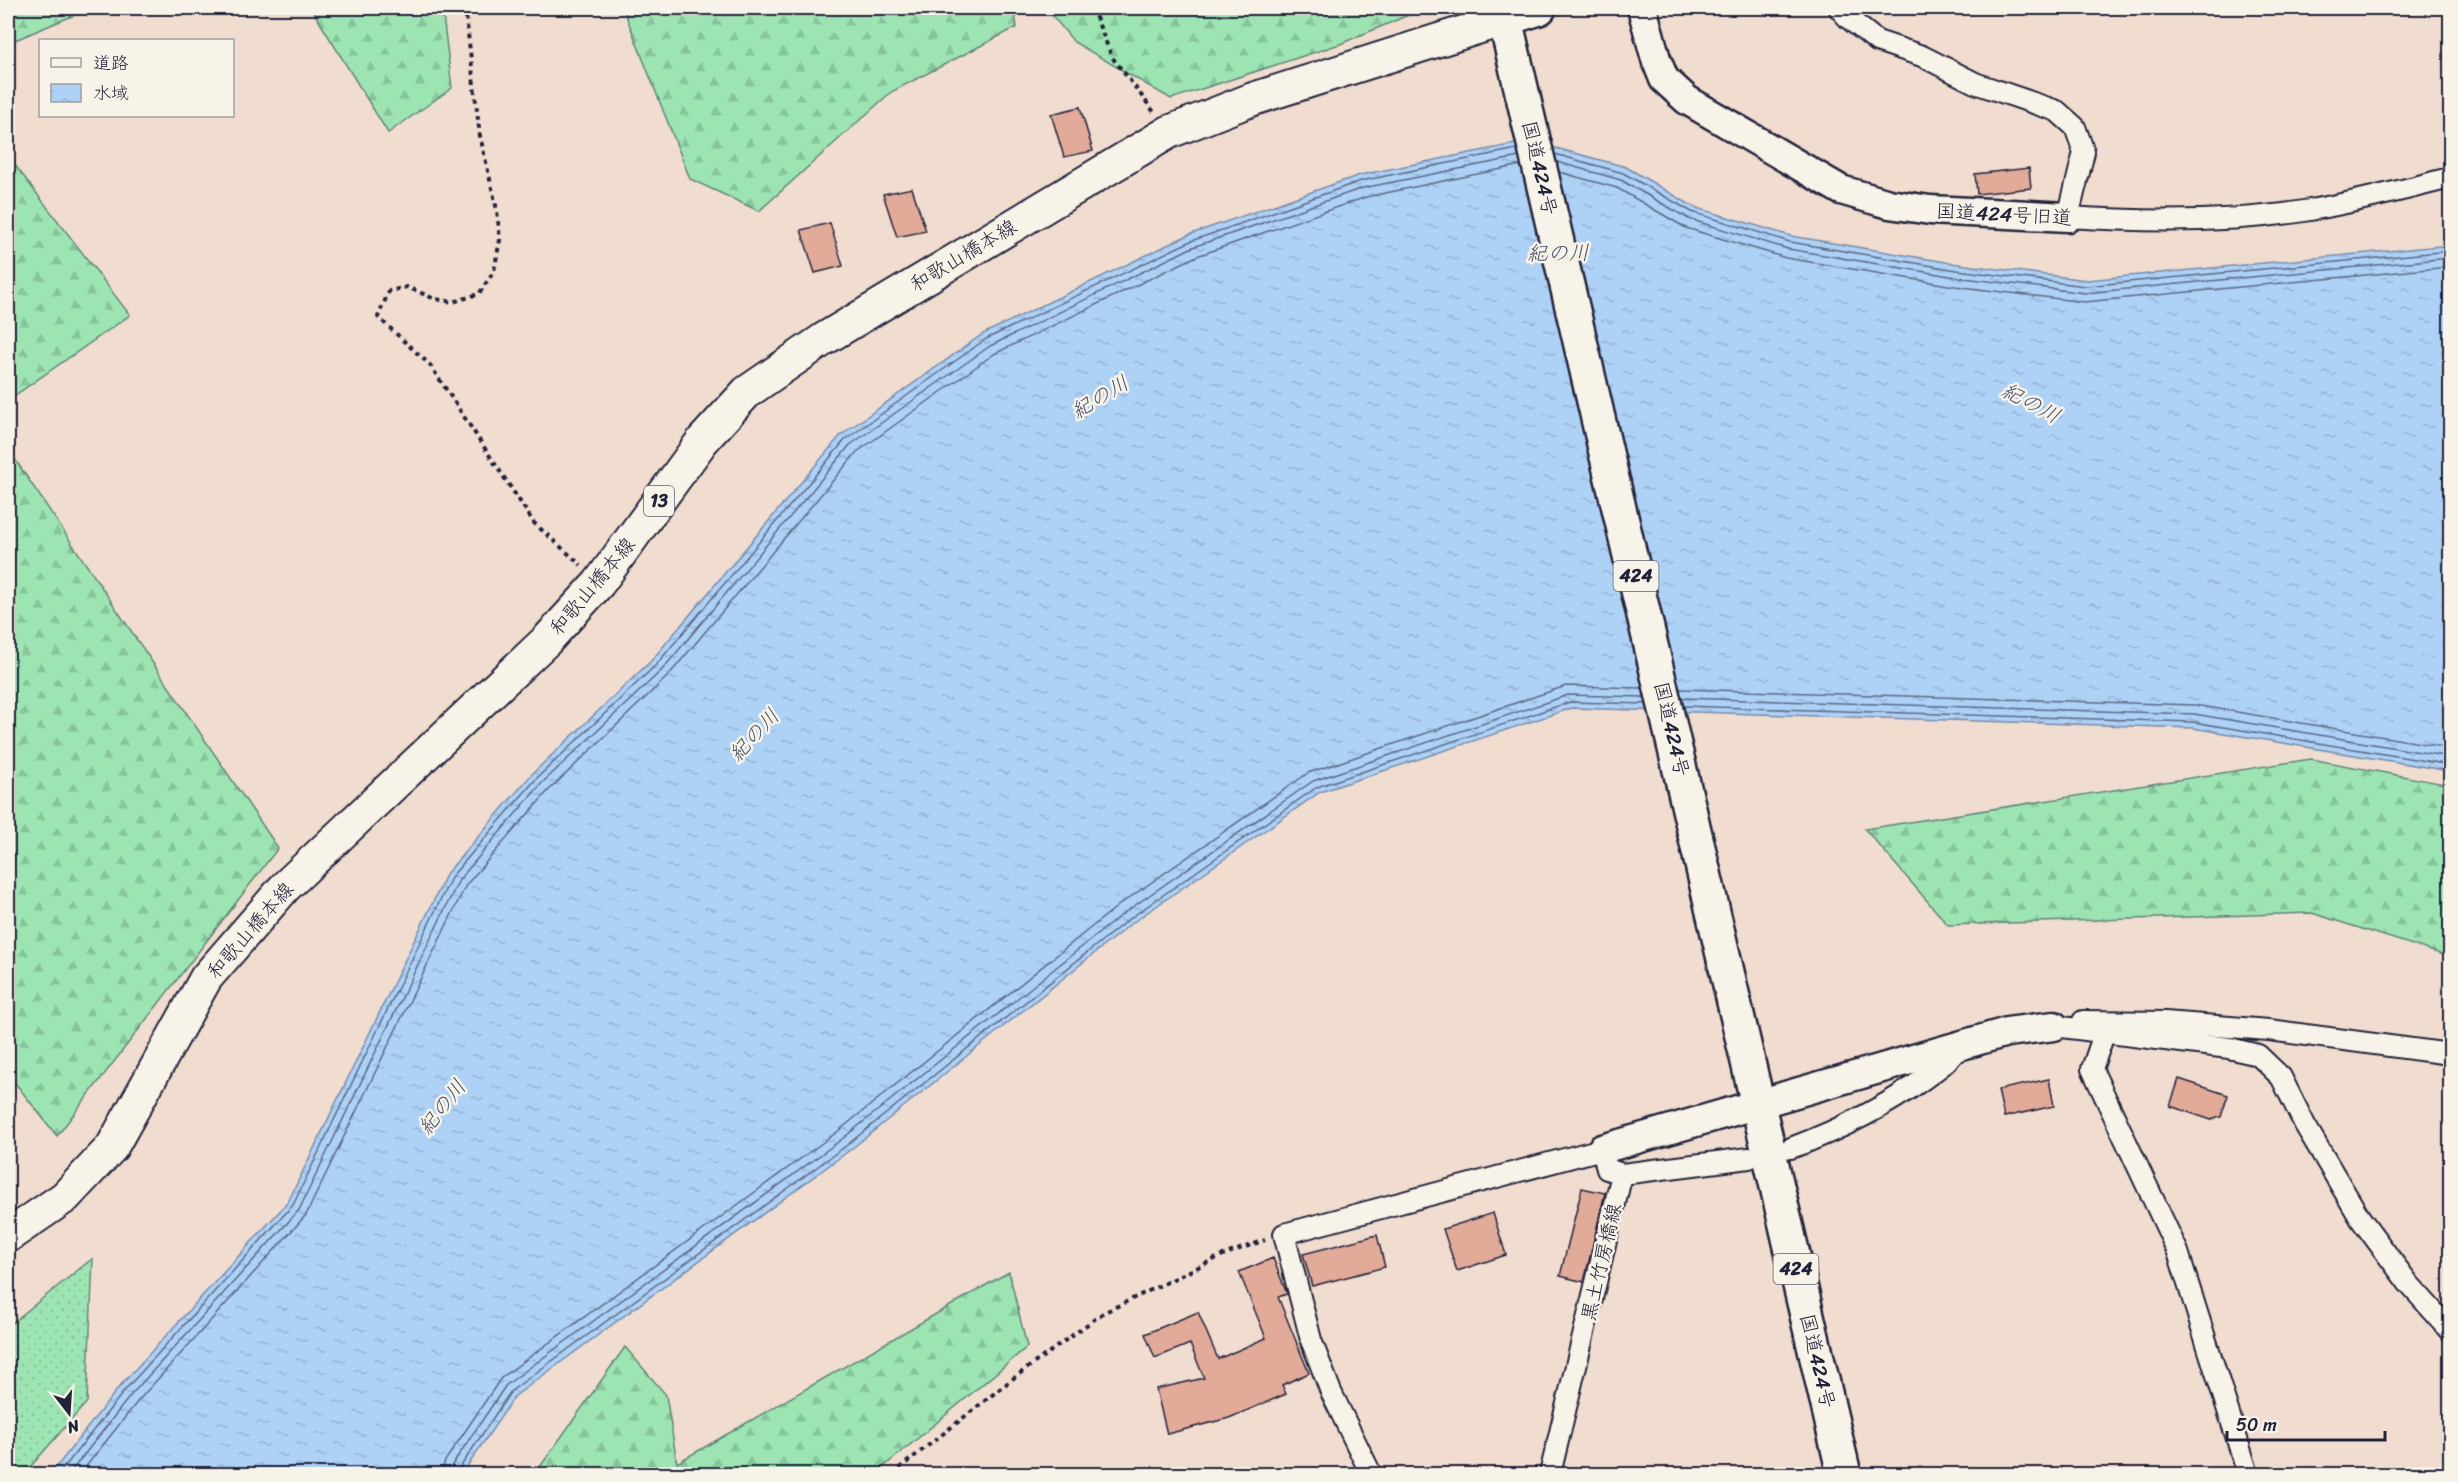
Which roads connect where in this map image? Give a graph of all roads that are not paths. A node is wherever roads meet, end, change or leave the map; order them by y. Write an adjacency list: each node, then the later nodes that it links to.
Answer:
1 (1539, 8): 4 (highway)
2 (1642, 8): 6 (street, 国道424号旧道)
3 (1839, 8): 6 (street)
4 (1505, 19): 11 (highway, 国道424号 / 424); 16 (main road, 和歌山橋本線 / 13)
5 (2451, 178): 6 (street, 国道424号旧道)
6 (2068, 217)
7 (2054, 1026): 8 (street); 9 (street); 10 (street)
8 (2104, 1034): 17 (street); 21 (street)
9 (1959, 1046): 11 (street); 13 (street)
10 (2451, 1054)
11 (1758, 1102): 12 (street); 20 (highway, 国道424号 / 424)
12 (1602, 1149): 15 (street); 18 (street)
13 (1791, 1149)
14 (1749, 1158): 15 (street)
15 (1622, 1174): 19 (street, 黒土竹房橋線)
16 (8, 1236)
17 (2451, 1330)
18 (1371, 1474)
19 (1550, 1474)
20 (1844, 1474)
21 (2248, 1474)

